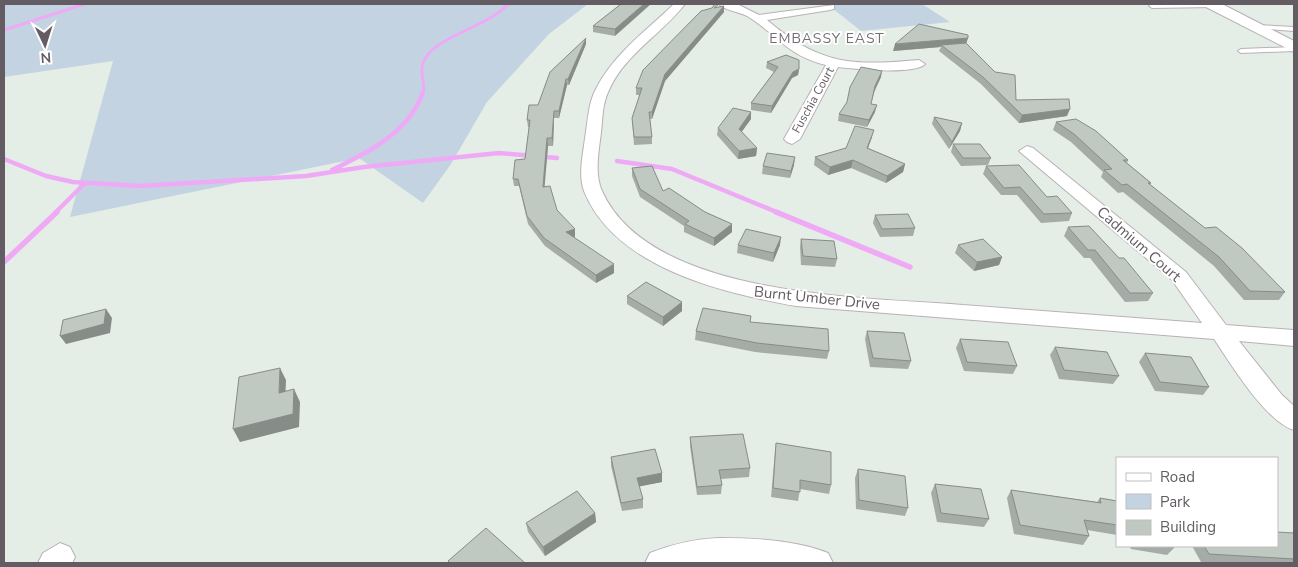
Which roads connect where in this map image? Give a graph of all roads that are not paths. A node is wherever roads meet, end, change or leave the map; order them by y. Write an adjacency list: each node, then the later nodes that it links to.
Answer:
1 (680, 4): 15 (street, Burnt Umber Drive)
2 (724, 4): 6 (street)
3 (1213, 4): 4 (lane); 7 (street)
4 (1152, 6)
5 (830, 8): 6 (street)
6 (759, 18): 11 (street)
7 (1255, 27): 8 (lane); 9 (street)
8 (1294, 29)
9 (1294, 48): 10 (lane)
10 (1241, 51)
11 (834, 62): 12 (street); 13 (street, Fuschia Court)
12 (919, 64)
13 (792, 138)
14 (1027, 151): 15 (street, Cadmium Court)
15 (1221, 333): 16 (street, Burnt Umber Drive); 17 (street, Cadmium Court)
16 (1294, 338)
17 (1294, 420)
18 (660, 563): 19 (street)
19 (818, 563)

